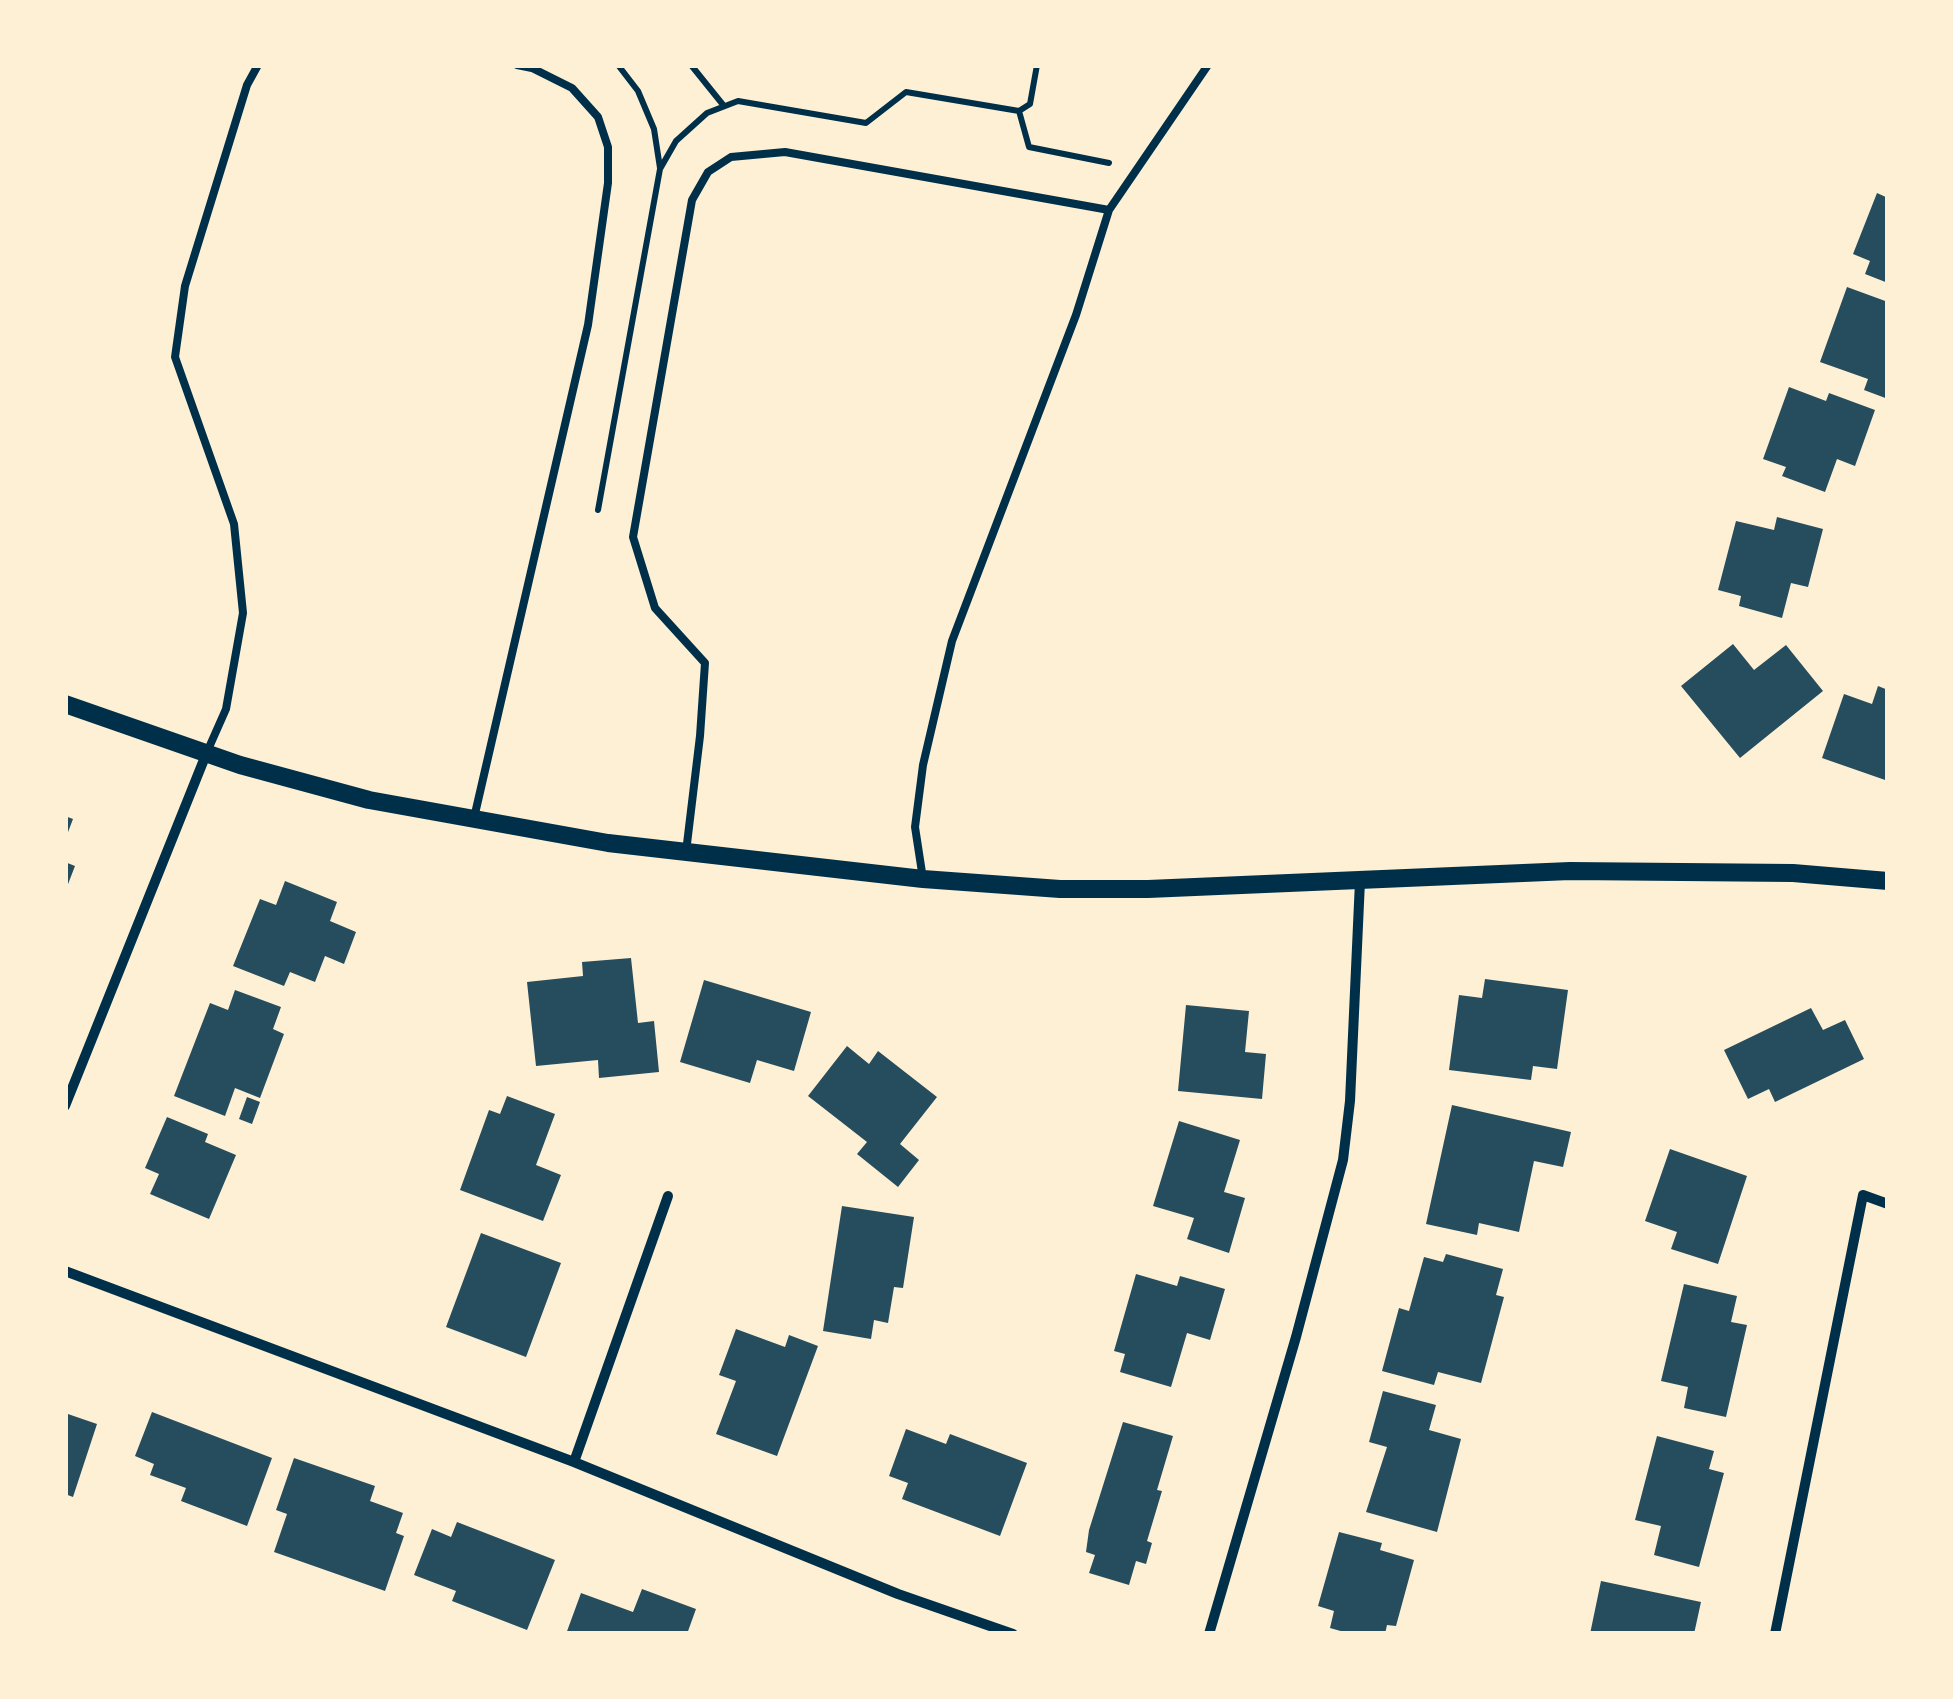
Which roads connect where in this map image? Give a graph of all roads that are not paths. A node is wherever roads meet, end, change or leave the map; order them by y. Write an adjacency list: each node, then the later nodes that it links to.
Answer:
1 (258, 65): 6 (lane)
2 (517, 65): 7 (lane)
3 (1208, 65): 4 (lane)
4 (1109, 210): 8 (lane); 9 (lane)
5 (65, 704): 6 (street)
6 (207, 752): 7 (street); 12 (street)
7 (474, 818): 8 (street)
8 (686, 852): 9 (street)
9 (923, 880): 11 (street)
10 (1888, 880): 11 (street)
11 (1360, 882): 18 (street)
12 (65, 1106)
13 (668, 1196): 16 (street)
14 (1888, 1204): 19 (street)
15 (65, 1271): 16 (street)
16 (574, 1462): 17 (street)
17 (1014, 1634)
18 (1208, 1634)
19 (1775, 1634)

